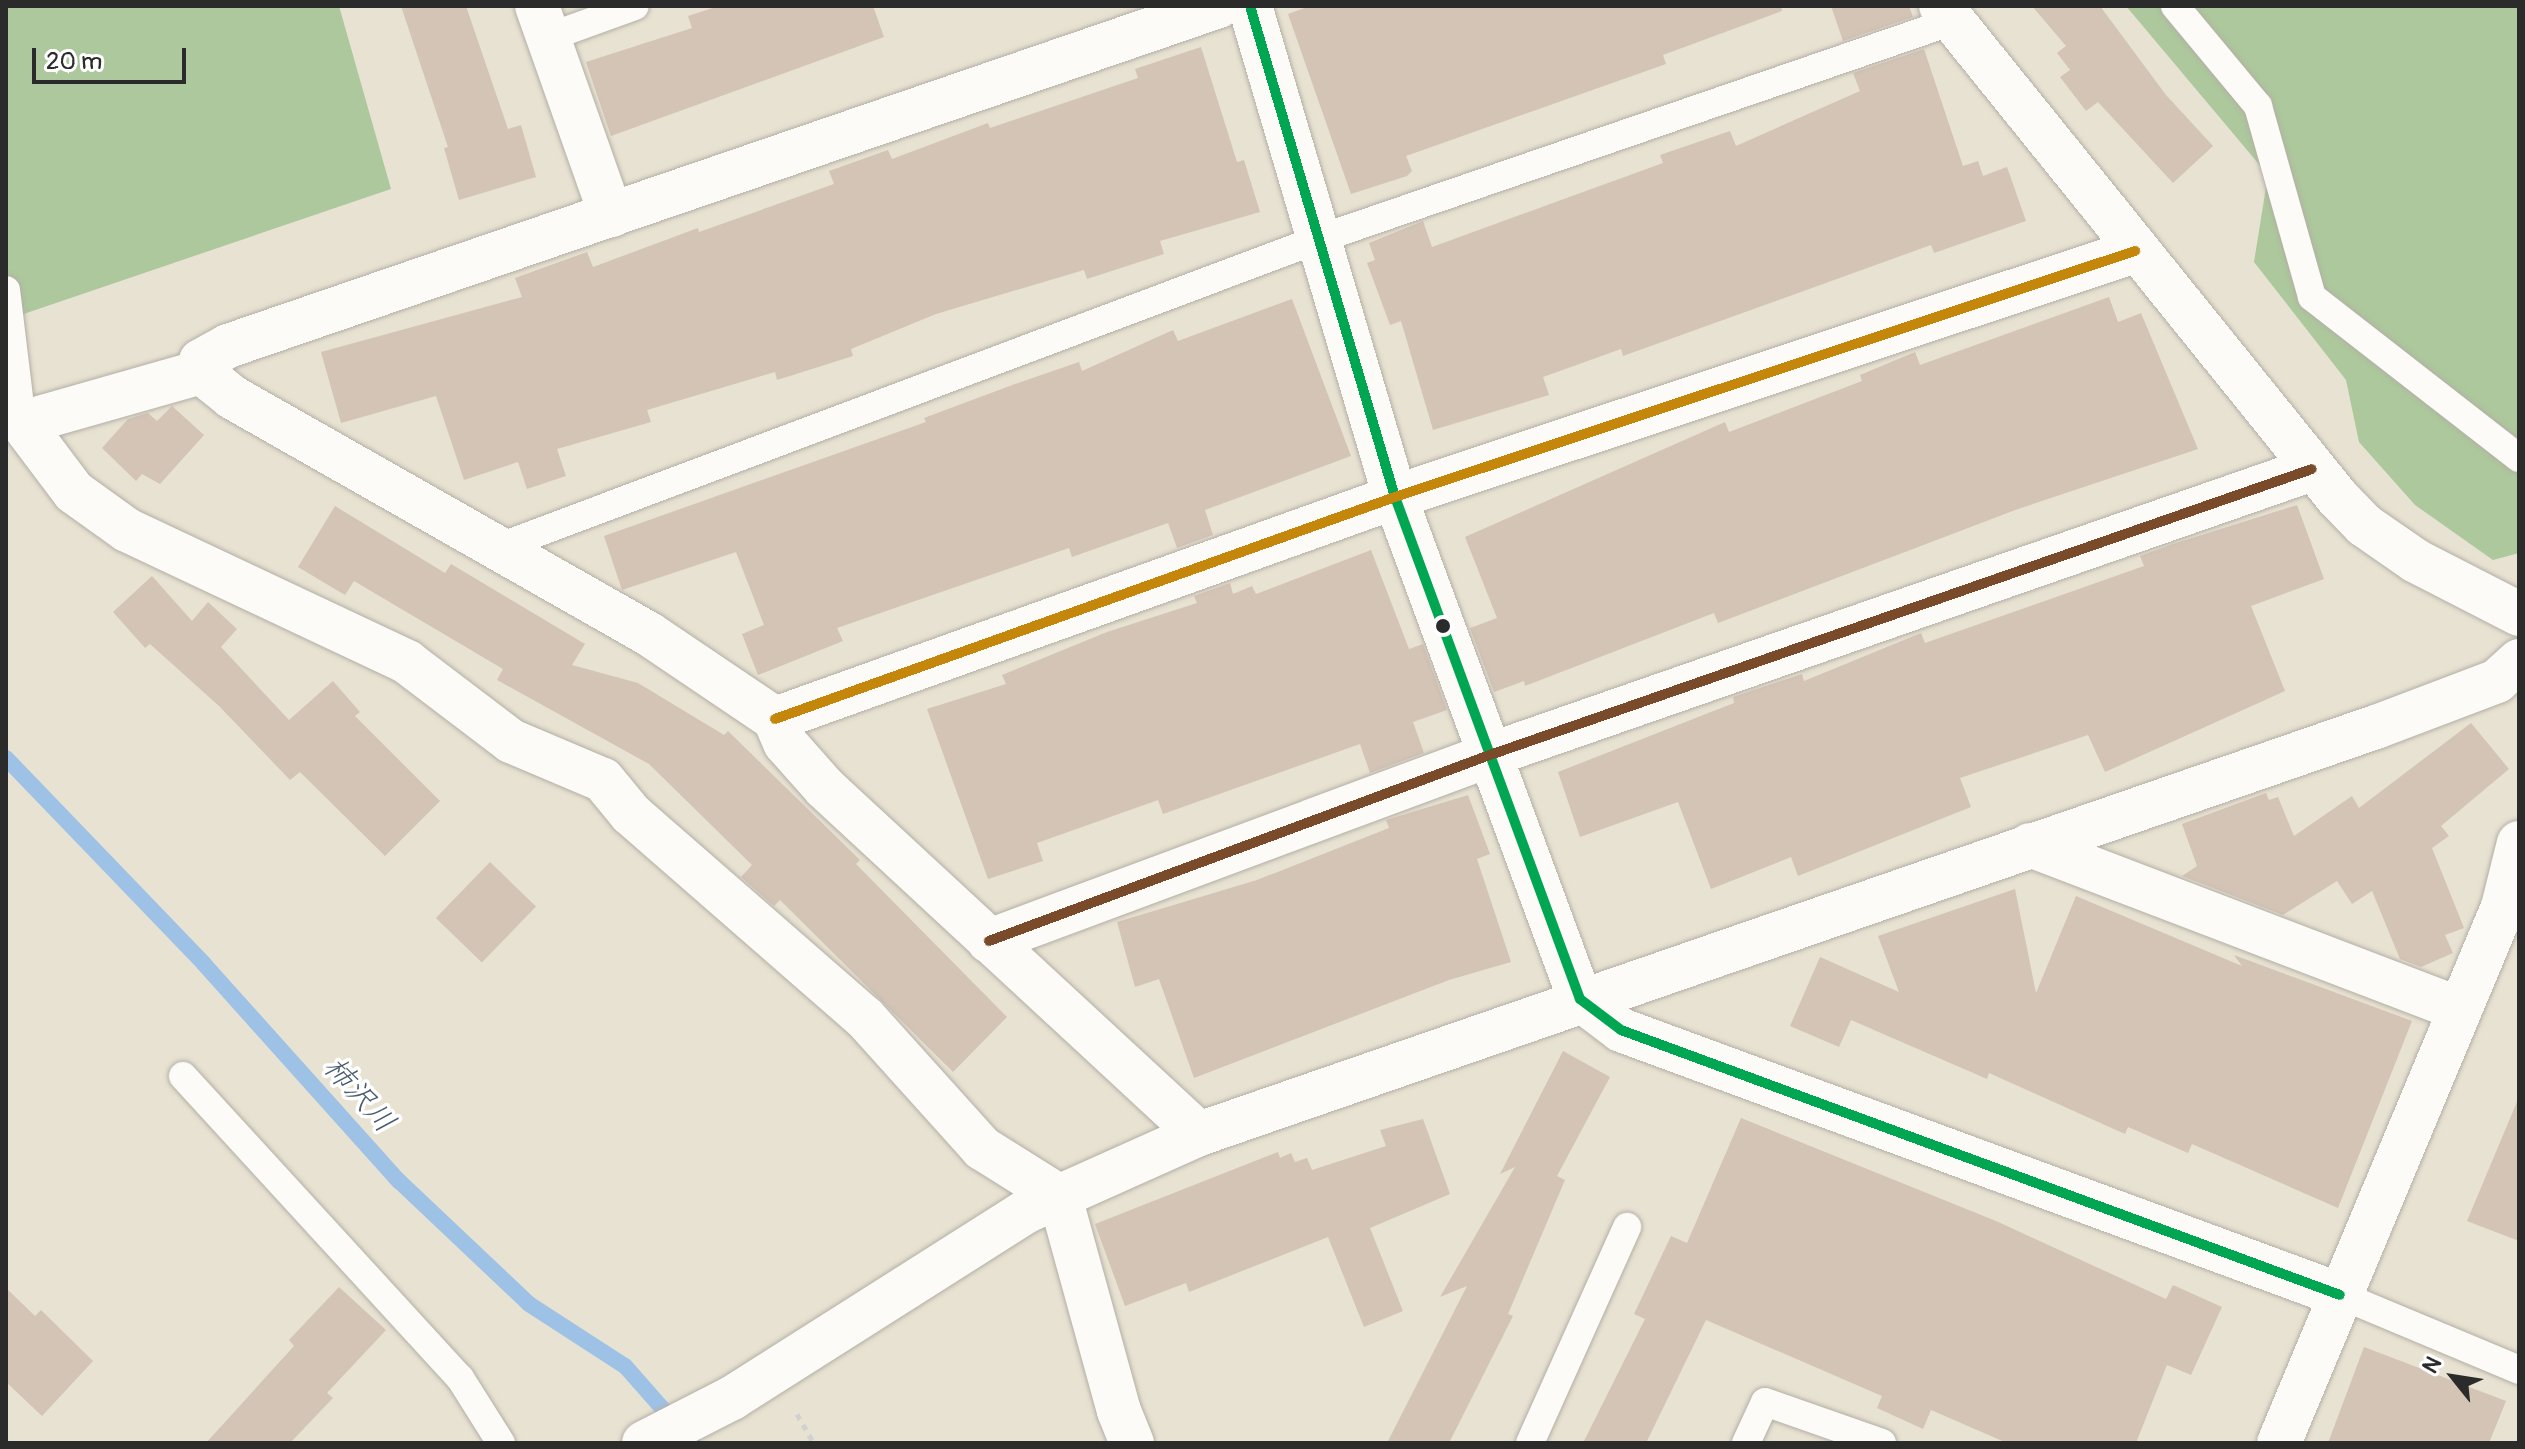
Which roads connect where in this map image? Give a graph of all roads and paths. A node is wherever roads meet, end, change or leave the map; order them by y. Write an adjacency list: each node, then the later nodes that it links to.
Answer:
1 (635, 6): 6 (lane)
2 (1219, 6): 7 (street)
3 (1250, 6): 8 (street)
4 (2175, 6): 13 (lane)
5 (1947, 13): 8 (lane); 9 (street)
6 (543, 21): 7 (street)
7 (611, 215): 11 (street)
8 (1319, 239): 15 (street); 16 (lane)
9 (2135, 251): 14 (street); 15 (street)
10 (6, 290): 12 (lane)
11 (201, 372): 12 (street); 16 (street)
12 (22, 423): 28 (street)
13 (2519, 458)
14 (2312, 469): 17 (street); 20 (street)
15 (1395, 497): 19 (street); 20 (street)
16 (497, 548): 19 (street)
17 (2519, 614)
18 (2519, 661): 22 (street)
19 (775, 719): 23 (street)
20 (1487, 756): 23 (street); 24 (street)
21 (2519, 843): 25 (street)
22 (2030, 845): 24 (street); 25 (street)
23 (989, 941): 27 (street)
24 (1580, 999): 27 (street); 30 (street)
25 (2460, 1009): 30 (street)
26 (183, 1076): 32 (lane)
27 (1199, 1134): 28 (street)
28 (1060, 1197): 33 (street); 34 (street)
29 (1627, 1227): 35 (lane)
30 (2340, 1295): 31 (lane); 38 (street)
31 (2519, 1370)
32 (501, 1443)
33 (644, 1443)
34 (1132, 1443)
35 (1530, 1443)
36 (1746, 1443): 37 (lane)
37 (1882, 1443)
38 (2279, 1443)

